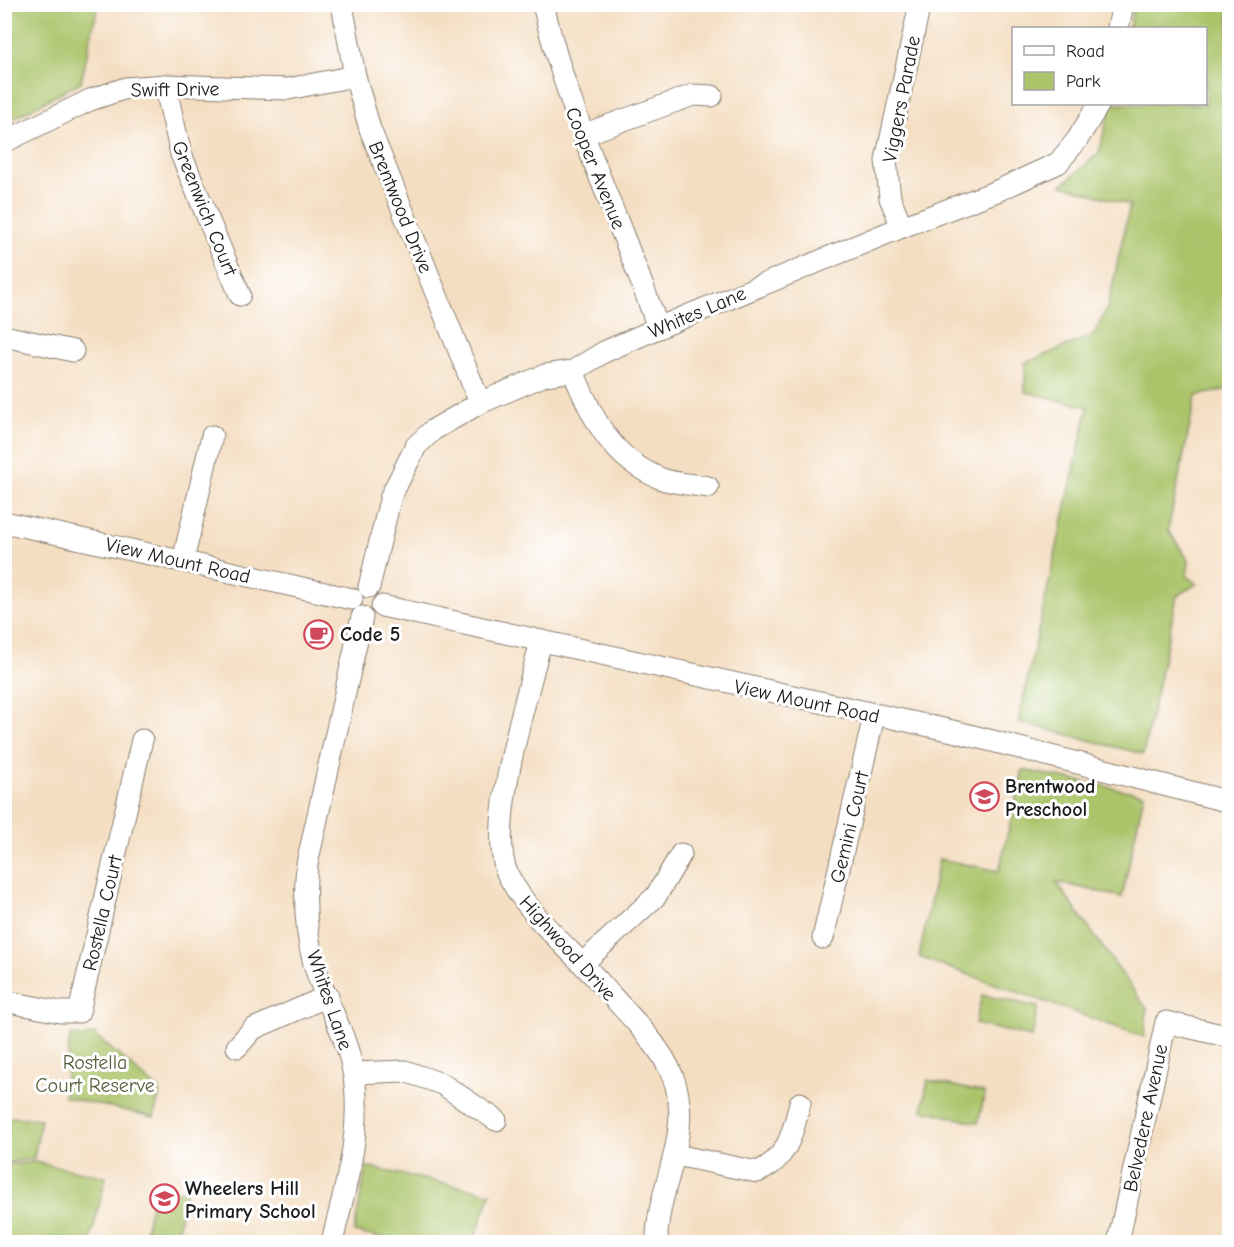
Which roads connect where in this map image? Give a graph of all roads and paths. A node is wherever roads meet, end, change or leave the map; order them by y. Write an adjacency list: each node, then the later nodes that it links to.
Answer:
1 (342, 4): 6 (street, Brentwood Drive)
2 (543, 4): 10 (street, Cooper Avenue)
3 (920, 4): 12 (street, Viggers Parade)
4 (1124, 4): 5 (street)
5 (1118, 27)
6 (355, 76): 7 (street, Swift Drive); 18 (street, Brentwood Drive)
7 (165, 85): 11 (street, Swift Drive); 13 (street, Greenwich Court)
8 (712, 96): 10 (street)
9 (1098, 105): 12 (street, Whites Lane)
10 (585, 134): 14 (street, Cooper Avenue)
11 (4, 142)
12 (902, 227): 14 (street, Whites Lane)
13 (240, 295)
14 (658, 328): 17 (street, Whites Lane)
15 (4, 336): 16 (street)
16 (73, 351)
17 (573, 371): 18 (street, Whites Lane); 20 (street)
18 (480, 403): 23 (street, Whites Lane)
19 (212, 436): 22 (street)
20 (708, 487)
21 (4, 522): 22 (street, View Mount Road)
22 (183, 561): 23 (street, View Mount Road)
23 (361, 601): 24 (street, View Mount Road); 31 (street, Whites Lane)
24 (541, 641): 25 (street, View Mount Road); 30 (street, Highwood Drive)
25 (874, 716): 27 (street, View Mount Road); 29 (street, Gemini Court)
26 (141, 740): 32 (street, Rostella Court)
27 (1230, 802)
28 (681, 854): 30 (street)
29 (823, 938)
30 (583, 963): 38 (street, Highwood Drive)
31 (328, 996): 34 (street); 35 (street, Whites Lane)
32 (4, 1001)
33 (1230, 1037): 41 (street, Belvedere Avenue)
34 (237, 1047)
35 (354, 1073): 37 (street); 39 (street, Whites Lane)
36 (800, 1103): 38 (street)
37 (496, 1120)
38 (676, 1155): 40 (street, Highwood Drive)
39 (332, 1242)
40 (657, 1242)
41 (1118, 1242)

